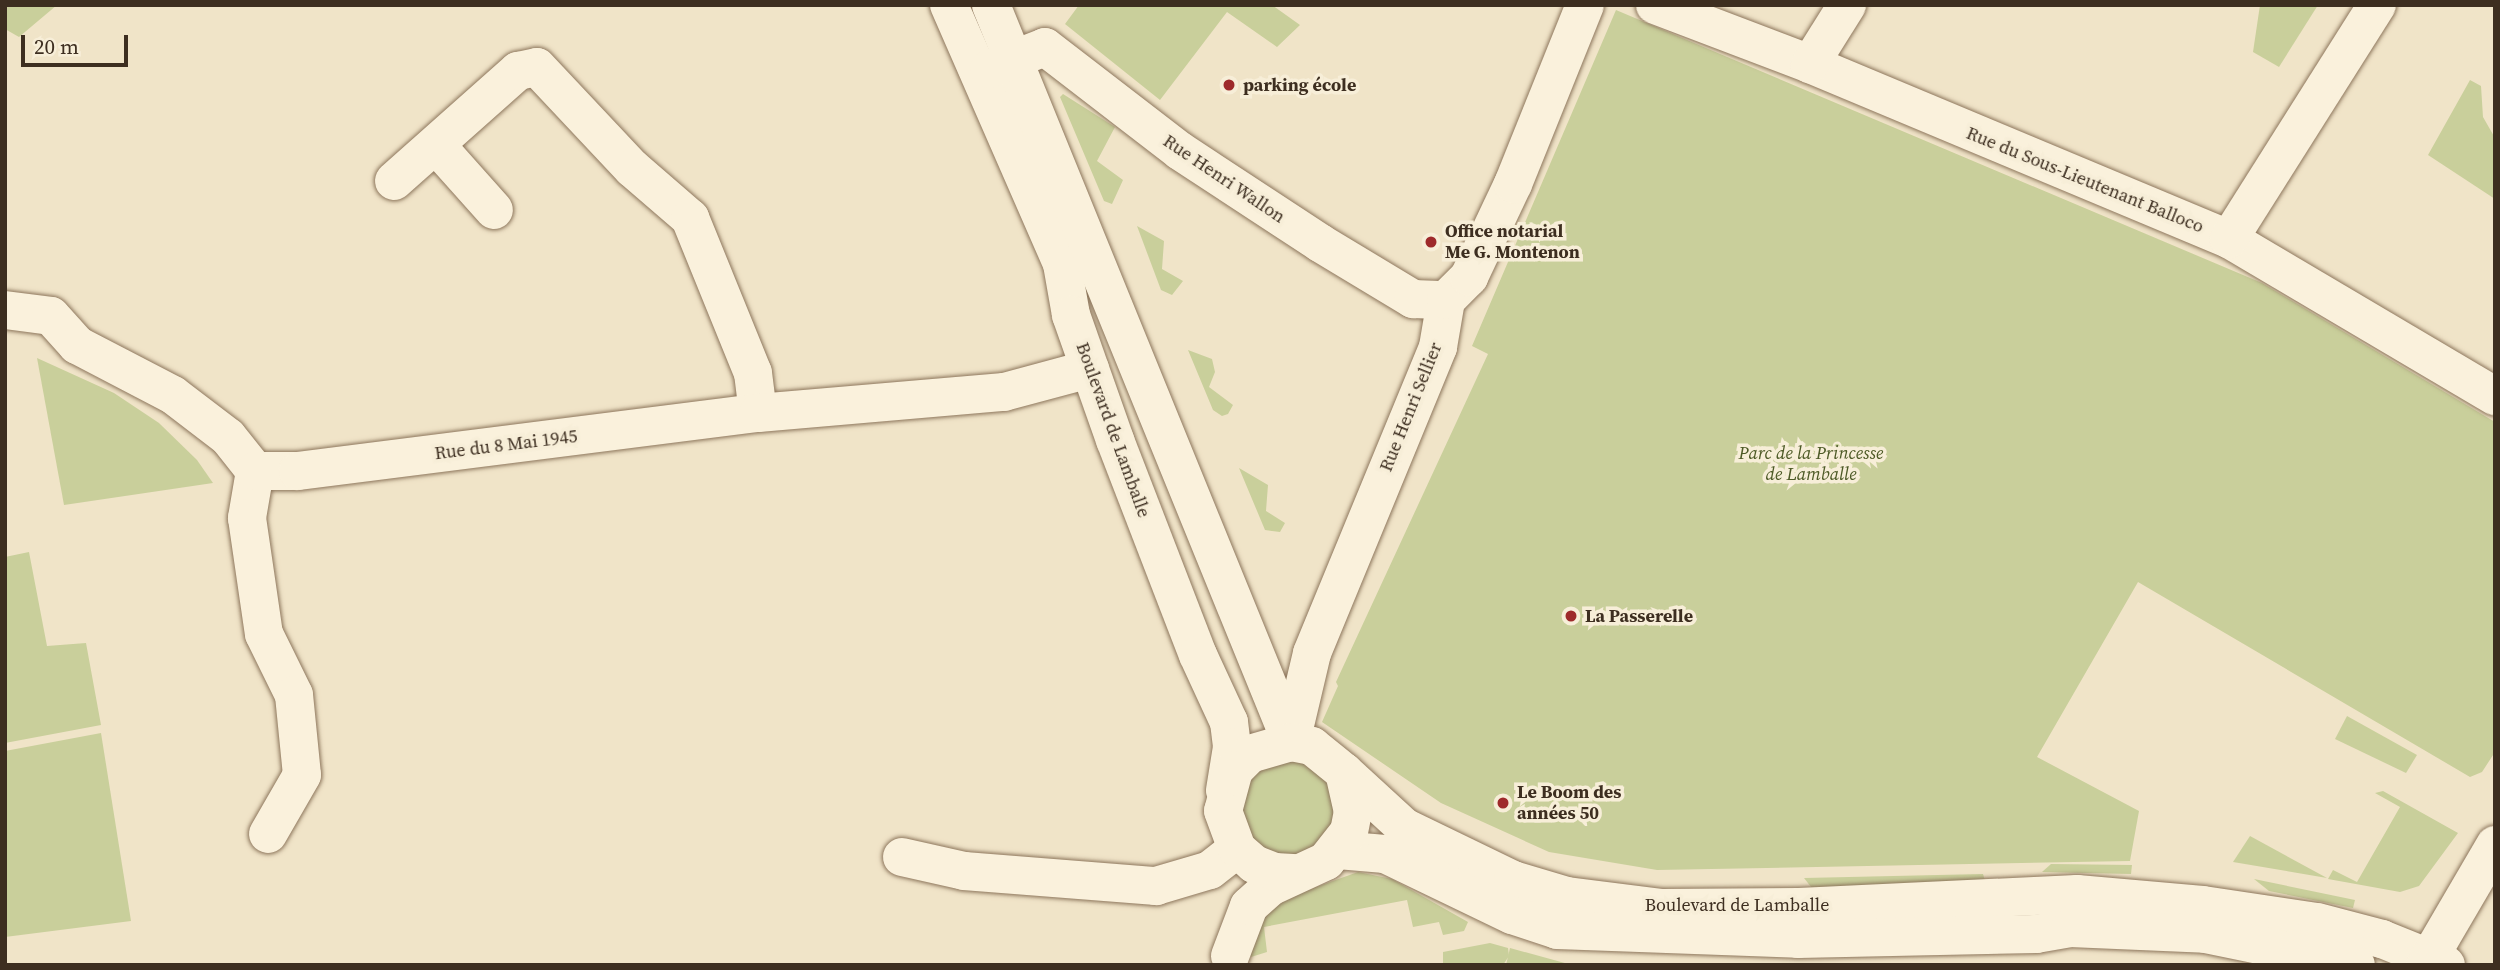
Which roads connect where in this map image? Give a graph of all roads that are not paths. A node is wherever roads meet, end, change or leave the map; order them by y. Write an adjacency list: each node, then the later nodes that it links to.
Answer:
1 (948, 5): 8 (street, Boulevard de Lamballe)
2 (991, 5): 8 (street, Boulevard de Lamballe)
3 (1585, 5): 13 (street)
4 (1655, 5): 7 (street, Rue du Sous-Lieutenant Balloco)
5 (1847, 5): 7 (street)
6 (2376, 5): 12 (street)
7 (1810, 64): 12 (street, Rue du Sous-Lieutenant Balloco)
8 (996, 66): 13 (street, Rue Henri Wallon); 15 (street, Boulevard de Lamballe); 19 (street, Boulevard de Lamballe)
9 (436, 145): 10 (street); 11 (street); 17 (street)
10 (394, 181)
11 (494, 210)
12 (2229, 239): 16 (street, Rue du Sous-Lieutenant Balloco)
13 (1446, 300): 19 (street, Rue Henri Sellier)
14 (5, 310): 18 (street)
15 (1090, 369): 17 (street, Rue du 8 Mai 1945); 21 (street, Boulevard de Lamballe)
16 (2495, 396)
17 (758, 413): 18 (street, Rue du 8 Mai 1945)
18 (255, 471): 22 (street)
19 (1291, 742): 20 (street); 21 (street)
20 (1344, 772): 24 (street); 28 (street, Boulevard de Lamballe)
21 (1226, 790): 25 (street)
22 (268, 834)
23 (2495, 845): 30 (street)
24 (1338, 850): 27 (street); 28 (street, Boulevard de Lamballe)
25 (1230, 856): 26 (street); 27 (street); 29 (street)
26 (902, 857)
27 (1297, 873): 29 (street)
28 (1997, 932): 30 (street, Boulevard de Lamballe); 31 (street, Boulevard de Lamballe)
29 (1231, 960)
30 (2433, 962)
31 (2356, 965)

